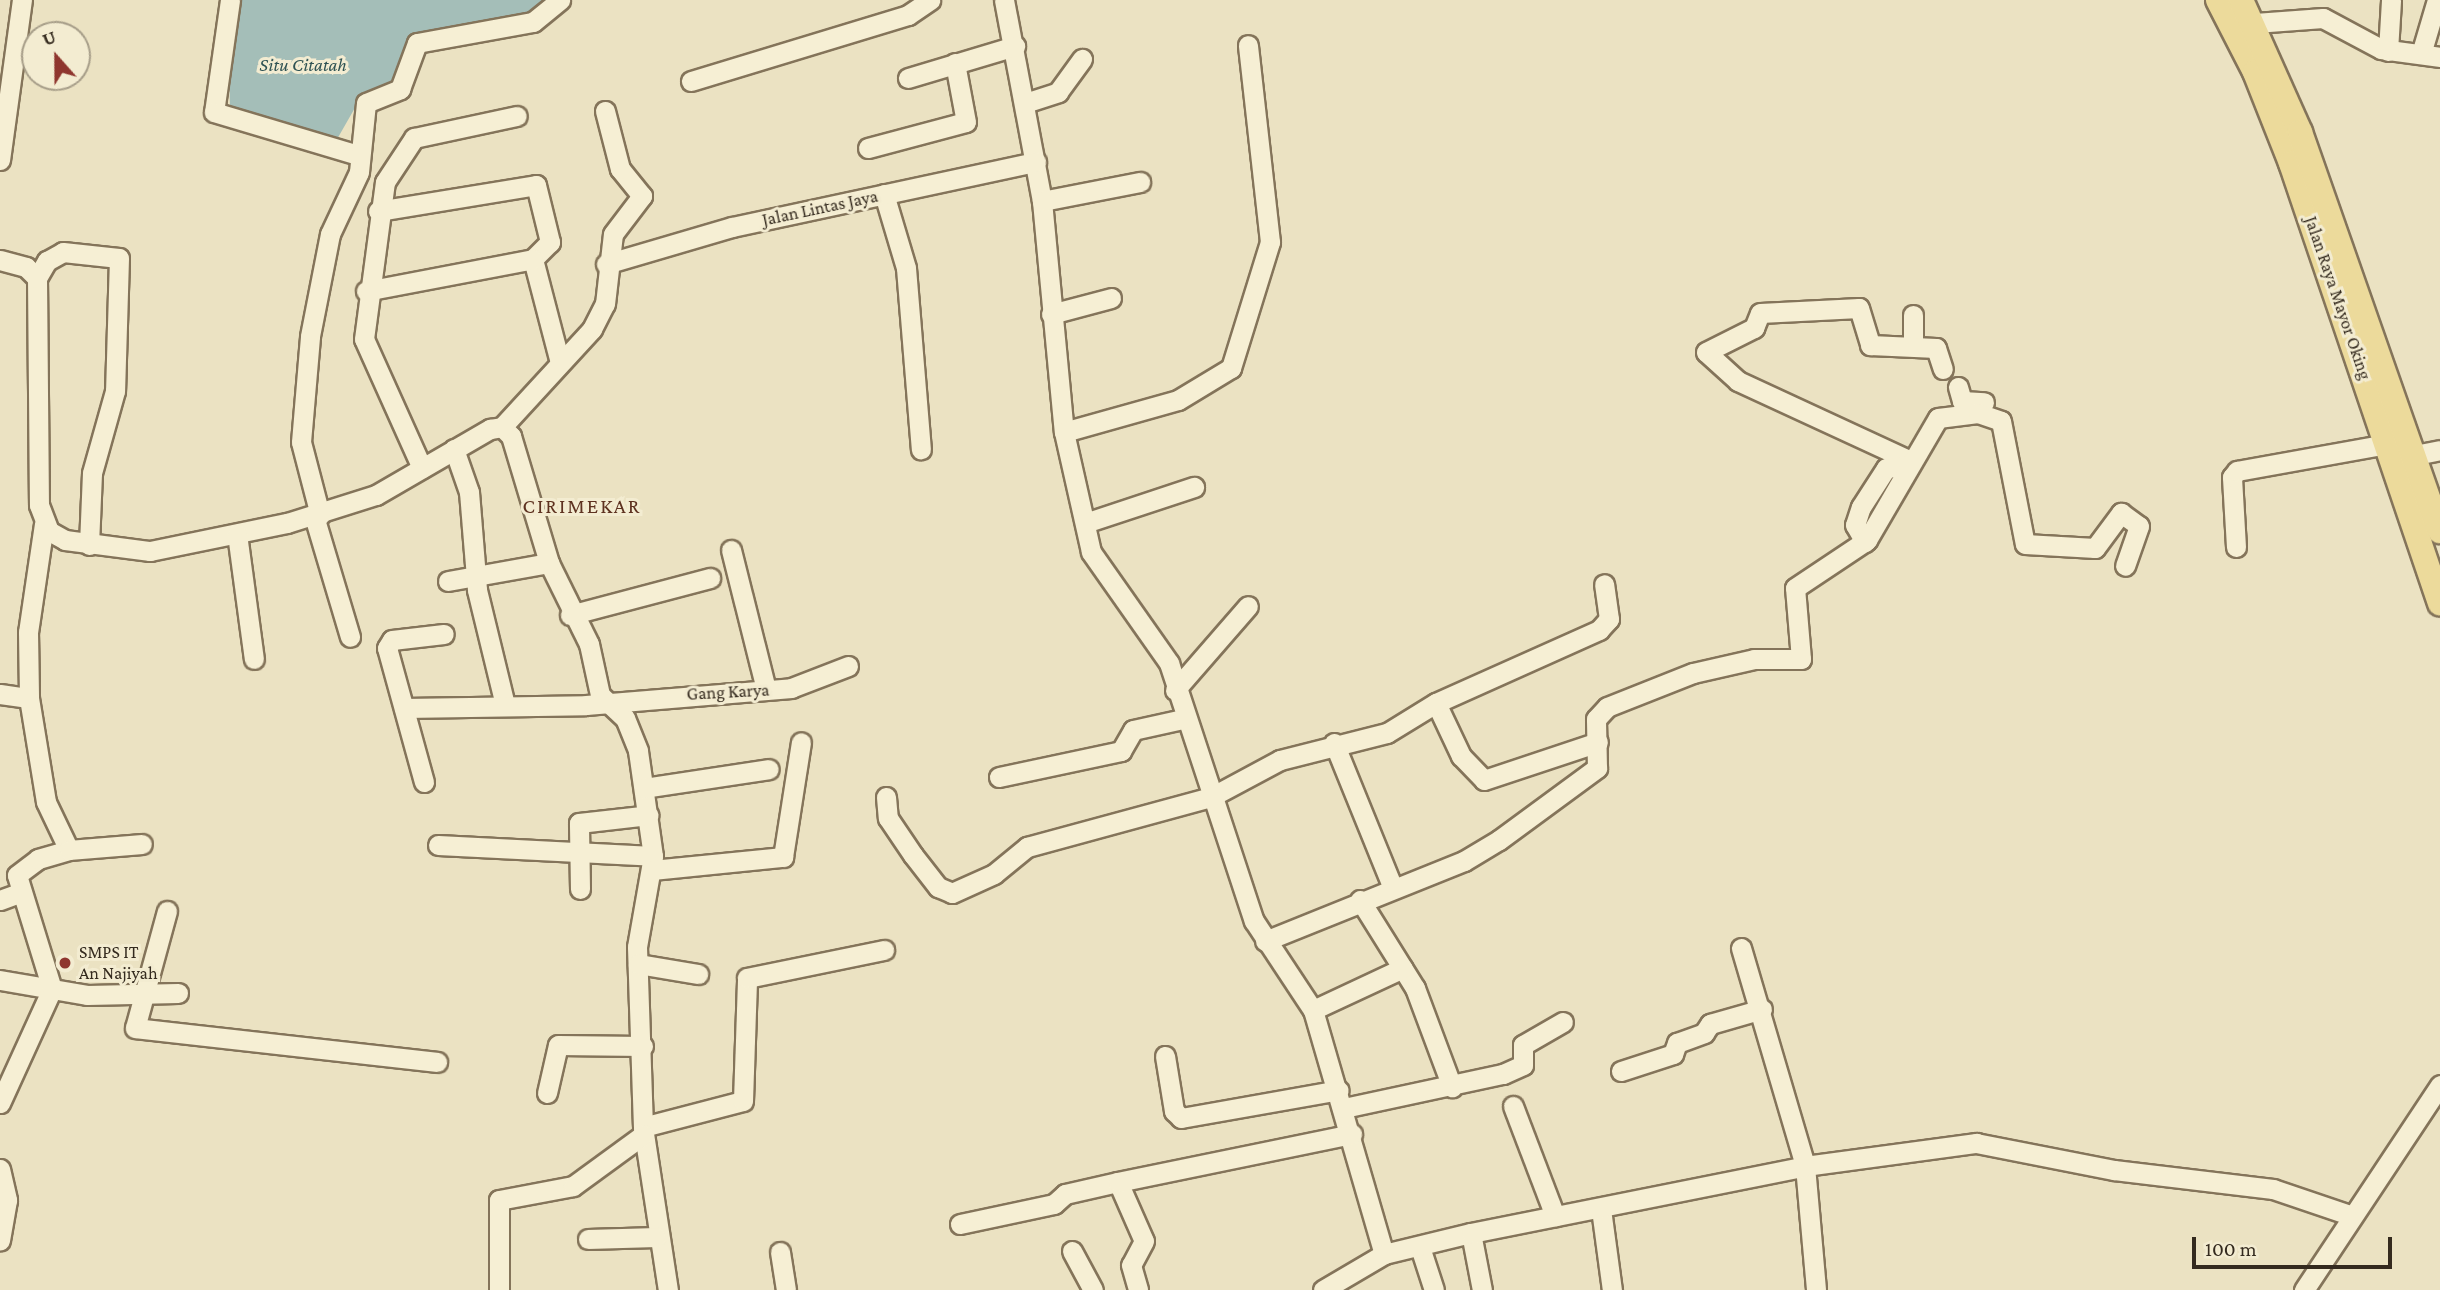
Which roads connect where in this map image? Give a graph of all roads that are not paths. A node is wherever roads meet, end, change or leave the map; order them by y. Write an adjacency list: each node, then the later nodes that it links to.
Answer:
1 (22, 0): 24 (street)
2 (230, 0): 23 (street)
3 (560, 0): 23 (street)
4 (930, 0): 18 (street)
5 (1004, 0): 12 (street)
6 (2218, 0): 38 (main road, Jalan Raya Mayor Oking)
7 (2241, 0): 10 (main road, Jalan Raya Mayor Oking)
8 (2390, 0): 13 (street)
9 (2437, 0): 14 (street)
10 (2255, 23): 13 (street); 38 (main road, Jalan Raya Mayor Oking)
11 (1248, 45): 45 (street)
12 (1015, 46): 16 (street); 19 (street)
13 (2388, 51): 14 (street)
14 (2430, 56)
15 (1082, 59): 19 (street)
16 (955, 64): 17 (street); 22 (street)
17 (908, 78)
18 (691, 81)
19 (1025, 103): 25 (street)
20 (605, 111): 32 (street)
21 (517, 116): 29 (street)
22 (868, 148)
23 (358, 155): 54 (street)
24 (0, 160)
25 (1036, 162): 27 (street, Jalan Lintas Jaya); 28 (street)
26 (1140, 182): 28 (street)
27 (884, 194): 32 (street, Jalan Lintas Jaya); 48 (street)
28 (1042, 201): 36 (street)
29 (378, 211): 31 (street); 34 (street)
30 (0, 260): 33 (street)
31 (533, 260): 34 (street); 40 (street)
32 (606, 264): 44 (street)
33 (37, 278): 56 (street); 59 (street)
34 (366, 291): 52 (street)
35 (1111, 298): 36 (street)
36 (1051, 314): 45 (street)
37 (1913, 315): 39 (street)
38 (2359, 323): 46 (main road, Jalan Raya Mayor Oking); 50 (main road, Jalan Raya Mayor Oking)
39 (1913, 346): 41 (street); 51 (street)
40 (559, 359)
41 (1943, 369)
42 (1958, 387): 43 (street)
43 (1989, 416): 51 (street); 63 (street)
44 (502, 427): 47 (street); 62 (street)
45 (1064, 432): 55 (street)
46 (2387, 444): 60 (street); 68 (main road, Jalan Raya Mayor Oking)
47 (454, 449): 52 (street); 64 (street)
48 (921, 449)
49 (2440, 450): 50 (street)
50 (2415, 455): 57 (main road, Jalan Raya Mayor Oking)
51 (1910, 463): 85 (street)
52 (422, 468): 54 (street)
53 (1194, 487): 55 (street)
54 (317, 516): 58 (street); 72 (street)
55 (1085, 523): 76 (street)
56 (44, 524): 59 (street); 78 (street)
57 (2440, 531)
58 (237, 534): 59 (street); 73 (street)
59 (89, 545)
60 (2236, 547)
61 (731, 550): 75 (street)
62 (549, 563): 64 (street); 70 (street)
63 (2125, 566)
64 (476, 573): 66 (street); 81 (street)
65 (710, 578): 70 (street)
66 (448, 581)
67 (1604, 584): 80 (street)
68 (2440, 603)
69 (1248, 606): 76 (street)
70 (570, 615): 79 (street)
71 (444, 634): 82 (street)
72 (350, 637)
73 (254, 659)
74 (848, 666): 75 (street, Gang Karya)
75 (766, 690): 79 (street, Gang Karya)
76 (1175, 690): 83 (street)
77 (0, 694): 78 (street)
78 (29, 698): 96 (street)
79 (603, 699): 81 (street, Gang Karya); 90 (street)
80 (1436, 704): 85 (street); 86 (street)
81 (505, 705): 82 (street, Gang Karya)
82 (404, 708): 89 (street)
83 (1182, 719): 88 (street); 92 (street)
84 (801, 742): 98 (street)
85 (1598, 742): 99 (street)
86 (1334, 743): 92 (street); 99 (street)
87 (769, 769): 90 (street)
88 (999, 777)
89 (424, 782)
90 (644, 788): 93 (street)
91 (886, 797): 92 (street)
92 (1211, 797): 105 (street)
93 (649, 815): 97 (street); 98 (street)
94 (142, 844): 96 (street)
95 (438, 845): 97 (street)
96 (69, 850): 101 (street)
97 (576, 850): 98 (street); 100 (street)
98 (653, 863): 108 (street)
99 (1392, 886): 103 (street)
100 (580, 889)
101 (22, 891): 102 (street); 112 (street)
102 (0, 900)
103 (1360, 900): 105 (street); 109 (street)
104 (167, 911): 114 (street)
105 (1265, 941): 116 (street)
106 (1741, 948): 115 (street)
107 (884, 950): 128 (street)
108 (638, 964): 110 (street); 118 (street)
109 (1403, 968): 116 (street); 123 (street)
110 (698, 974)
111 (0, 980): 112 (street)
112 (52, 989): 114 (street); 126 (street)
113 (178, 993): 114 (street)
114 (147, 995): 120 (street)
115 (1762, 1009): 121 (street); 130 (street)
116 (1313, 1010): 125 (street)
117 (1563, 1022): 123 (street)
118 (643, 1045): 124 (street); 128 (street)
119 (1165, 1056): 125 (street)
120 (436, 1062)
121 (1621, 1071)
122 (2440, 1085): 134 (street)
123 (1452, 1087): 125 (street)
124 (547, 1093)
125 (1342, 1099): 129 (street)
126 (0, 1103)
127 (1513, 1106): 135 (street)
128 (643, 1131): 138 (street); 145 (street)
129 (1352, 1134): 132 (street); 144 (street)
130 (1805, 1166): 133 (street); 134 (street); 154 (street)
131 (0, 1169): 140 (street)
132 (1118, 1182): 136 (street); 149 (street)
133 (1601, 1209): 135 (street); 153 (street)
134 (2350, 1214): 155 (street)
135 (1555, 1216): 137 (street)
136 (960, 1224)
137 (1471, 1233): 141 (street); 152 (street)
138 (656, 1237): 139 (street); 146 (street)
139 (588, 1239)
140 (0, 1240)
141 (1420, 1247): 144 (street); 151 (street)
142 (1072, 1251): 148 (street)
143 (780, 1252): 147 (street)
144 (1384, 1254): 150 (street)
145 (499, 1290)
146 (668, 1290)
147 (786, 1290)
148 (1093, 1290)
149 (1138, 1290)
150 (1323, 1290)
151 (1434, 1290)
152 (1482, 1290)
153 (1612, 1290)
154 (1816, 1290)
155 (2304, 1290)

